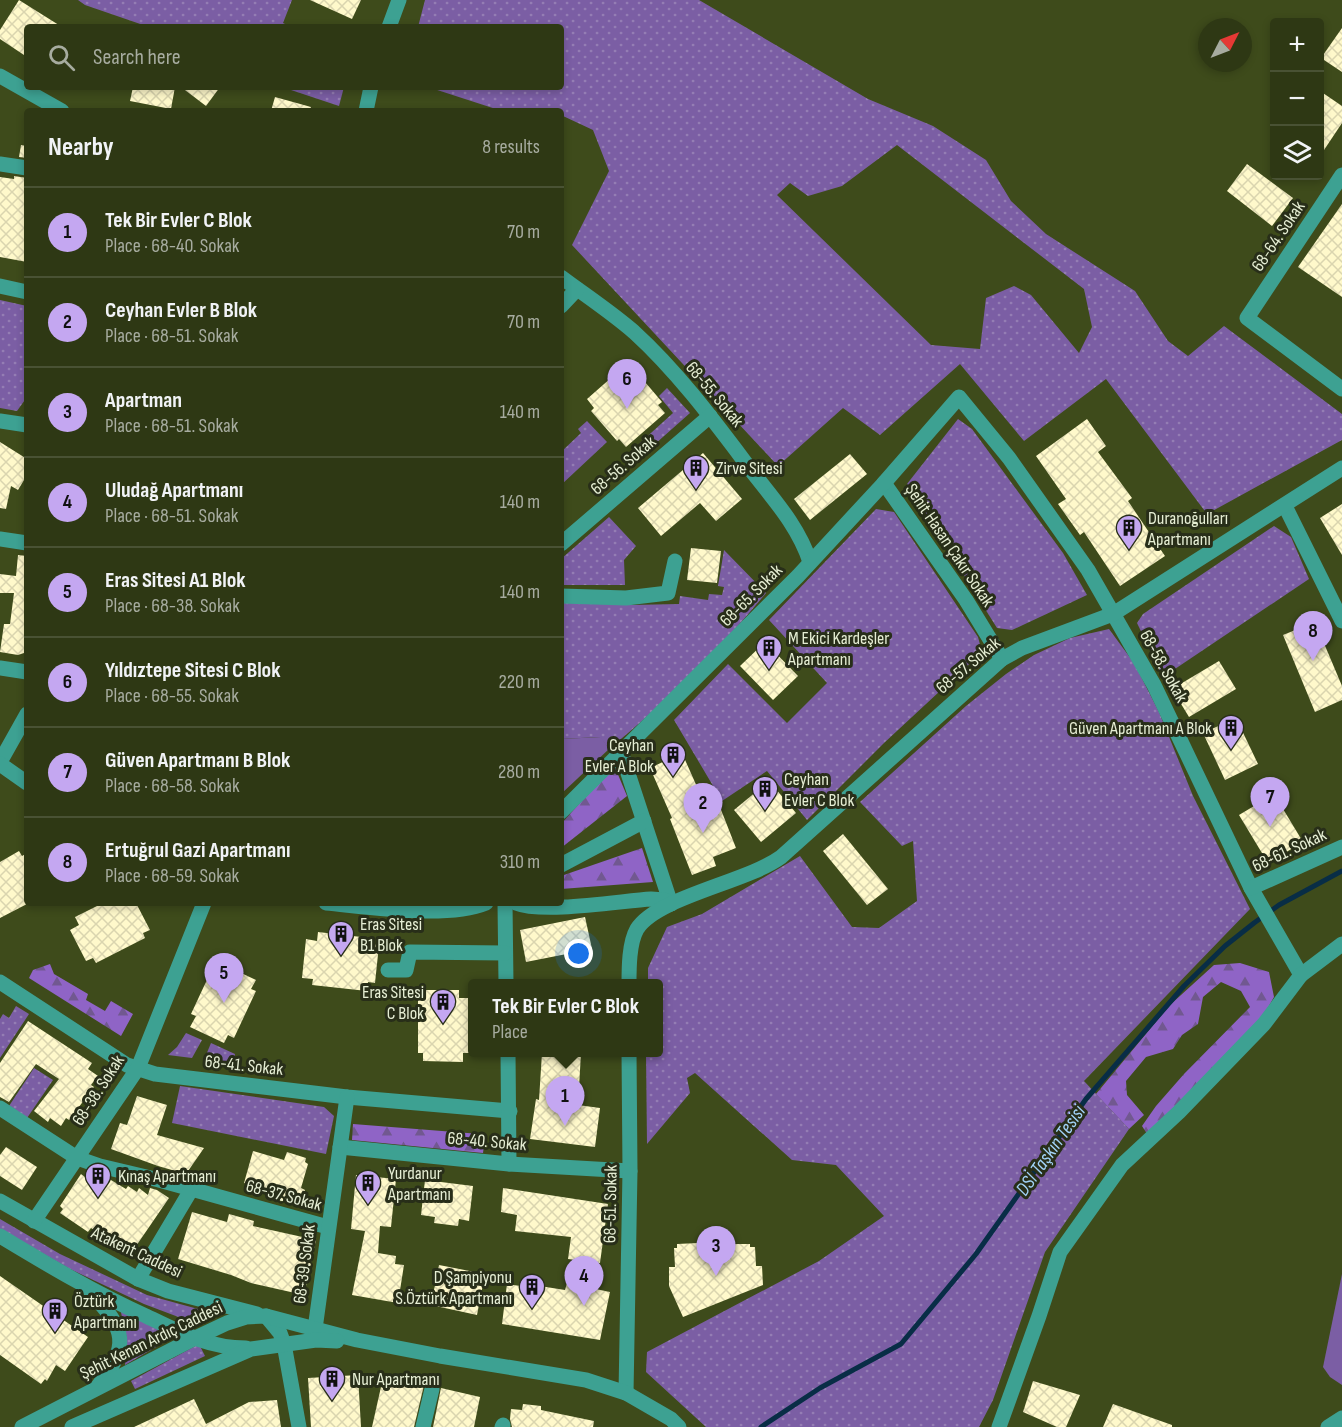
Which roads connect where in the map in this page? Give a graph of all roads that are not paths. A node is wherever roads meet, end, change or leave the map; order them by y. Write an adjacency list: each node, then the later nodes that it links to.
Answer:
1 (399, 0): 2 (street)
2 (390, 24)
3 (0, 76): 4 (street)
4 (24, 90)
5 (25, 90): 7 (street)
6 (370, 90): 8 (street)
7 (57, 108)
8 (367, 108)
9 (0, 164): 10 (street)
10 (24, 168)
11 (1342, 175): 17 (street, 68-64. Sokak)
12 (564, 279): 14 (street, 68-55. Sokak)
13 (0, 286): 15 (street)
14 (577, 289): 16 (street); 19 (street, 68-55. Sokak)
15 (24, 291)
16 (564, 303)
17 (1342, 389)
18 (958, 397): 23 (street, 68-65. Sokak); 31 (street, 68-58. Sokak)
19 (710, 416): 26 (street, 68-56. Sokak); 29 (street, 68-55. Sokak)
20 (0, 421): 21 (street)
21 (24, 425)
22 (1342, 468): 24 (street, 68-57. Sokak)
23 (884, 483): 29 (street, 68-65. Sokak); 33 (street, Şehit Hasan Çakır Sokak)
24 (1285, 506): 31 (street, 68-57. Sokak); 32 (street)
25 (0, 539): 27 (street)
26 (564, 541)
27 (24, 543)
28 (675, 561): 30 (street)
29 (810, 562): 37 (street, 68-65. Sokak)
30 (564, 596)
31 (1113, 614): 33 (street, 68-57. Sokak); 44 (street, 68-58. Sokak)
32 (1342, 621)
33 (1002, 660): 45 (street, 68-57. Sokak)
34 (0, 668): 35 (street)
35 (24, 672)
36 (24, 719): 38 (street)
37 (621, 752): 40 (street, 68-65. Sokak); 41 (street)
38 (0, 763): 39 (street)
39 (24, 781)
40 (564, 809)
41 (644, 820): 43 (street); 45 (street)
42 (1342, 847): 44 (street, 68-61. Sokak)
43 (564, 863)
44 (1251, 888): 56 (street, 68-58. Sokak)
45 (671, 904): 52 (street); 58 (street)
46 (203, 906): 62 (street, 68-38. Sokak)
47 (370, 906): 48 (street)
48 (479, 906)
49 (505, 906): 54 (street)
50 (539, 906): 51 (street)
51 (562, 906)
52 (564, 906)
53 (1342, 944): 56 (street)
54 (505, 953): 55 (street); 57 (street)
55 (388, 970)
56 (1301, 975): 92 (street)
57 (506, 979)
58 (630, 979)
59 (0, 981): 62 (street, 68-41. Sokak)
60 (508, 1057): 65 (street)
61 (629, 1057): 69 (street, 68-51. Sokak)
62 (138, 1068): 63 (street, 68-41. Sokak); 67 (street, 68-38. Sokak)
63 (347, 1097): 65 (street, 68-41. Sokak); 66 (street, 68-39. Sokak)
64 (0, 1107): 67 (street, 68-37. Sokak)
65 (510, 1111): 68 (street)
66 (340, 1147): 68 (street, 68-40. Sokak); 73 (street, 68-39. Sokak)
67 (77, 1158): 70 (street, 68-37. Sokak); 72 (street, 68-38. Sokak)
68 (510, 1164): 69 (street, 68-40. Sokak)
69 (630, 1172): 85 (street, 68-51. Sokak)
70 (191, 1190): 73 (street, 68-37. Sokak); 75 (street)
71 (0, 1201): 72 (street, Atakent Caddesi)
72 (34, 1221): 75 (street, Atakent Caddesi)
73 (328, 1227): 78 (street, 68-39. Sokak)
74 (0, 1236): 76 (street)
75 (138, 1279): 77 (street, Atakent Caddesi)
76 (85, 1287): 79 (street); 83 (street)
77 (266, 1316): 78 (street, Şehit Kenan Ardıç Caddesi); 79 (street, Şehit Kenan Ardıç Caddesi); 81 (street)
78 (315, 1329): 80 (street, Şehit Kenan Ardıç Caddesi)
79 (193, 1339): 82 (street); 83 (street, Şehit Kenan Ardıç Caddesi)
80 (372, 1343): 81 (street, Şehit Kenan Ardıç Caddesi); 85 (street, Şehit Kenan Ardıç Caddesi)
81 (284, 1344): 82 (street, Şehit Kenan Ardıç Caddesi); 89 (street)
82 (251, 1349): 88 (street, Şehit Kenan Ardıç Caddesi)
83 (96, 1389): 87 (street, Şehit Kenan Ardıç Caddesi)
84 (432, 1389): 90 (street)
85 (626, 1393): 91 (street, Şehit Kenan Ardıç Caddesi)
86 (1342, 1418): 93 (street)
87 (22, 1427)
88 (72, 1427)
89 (299, 1427)
90 (423, 1427)
91 (679, 1427)
92 (999, 1427)
93 (1328, 1427)

